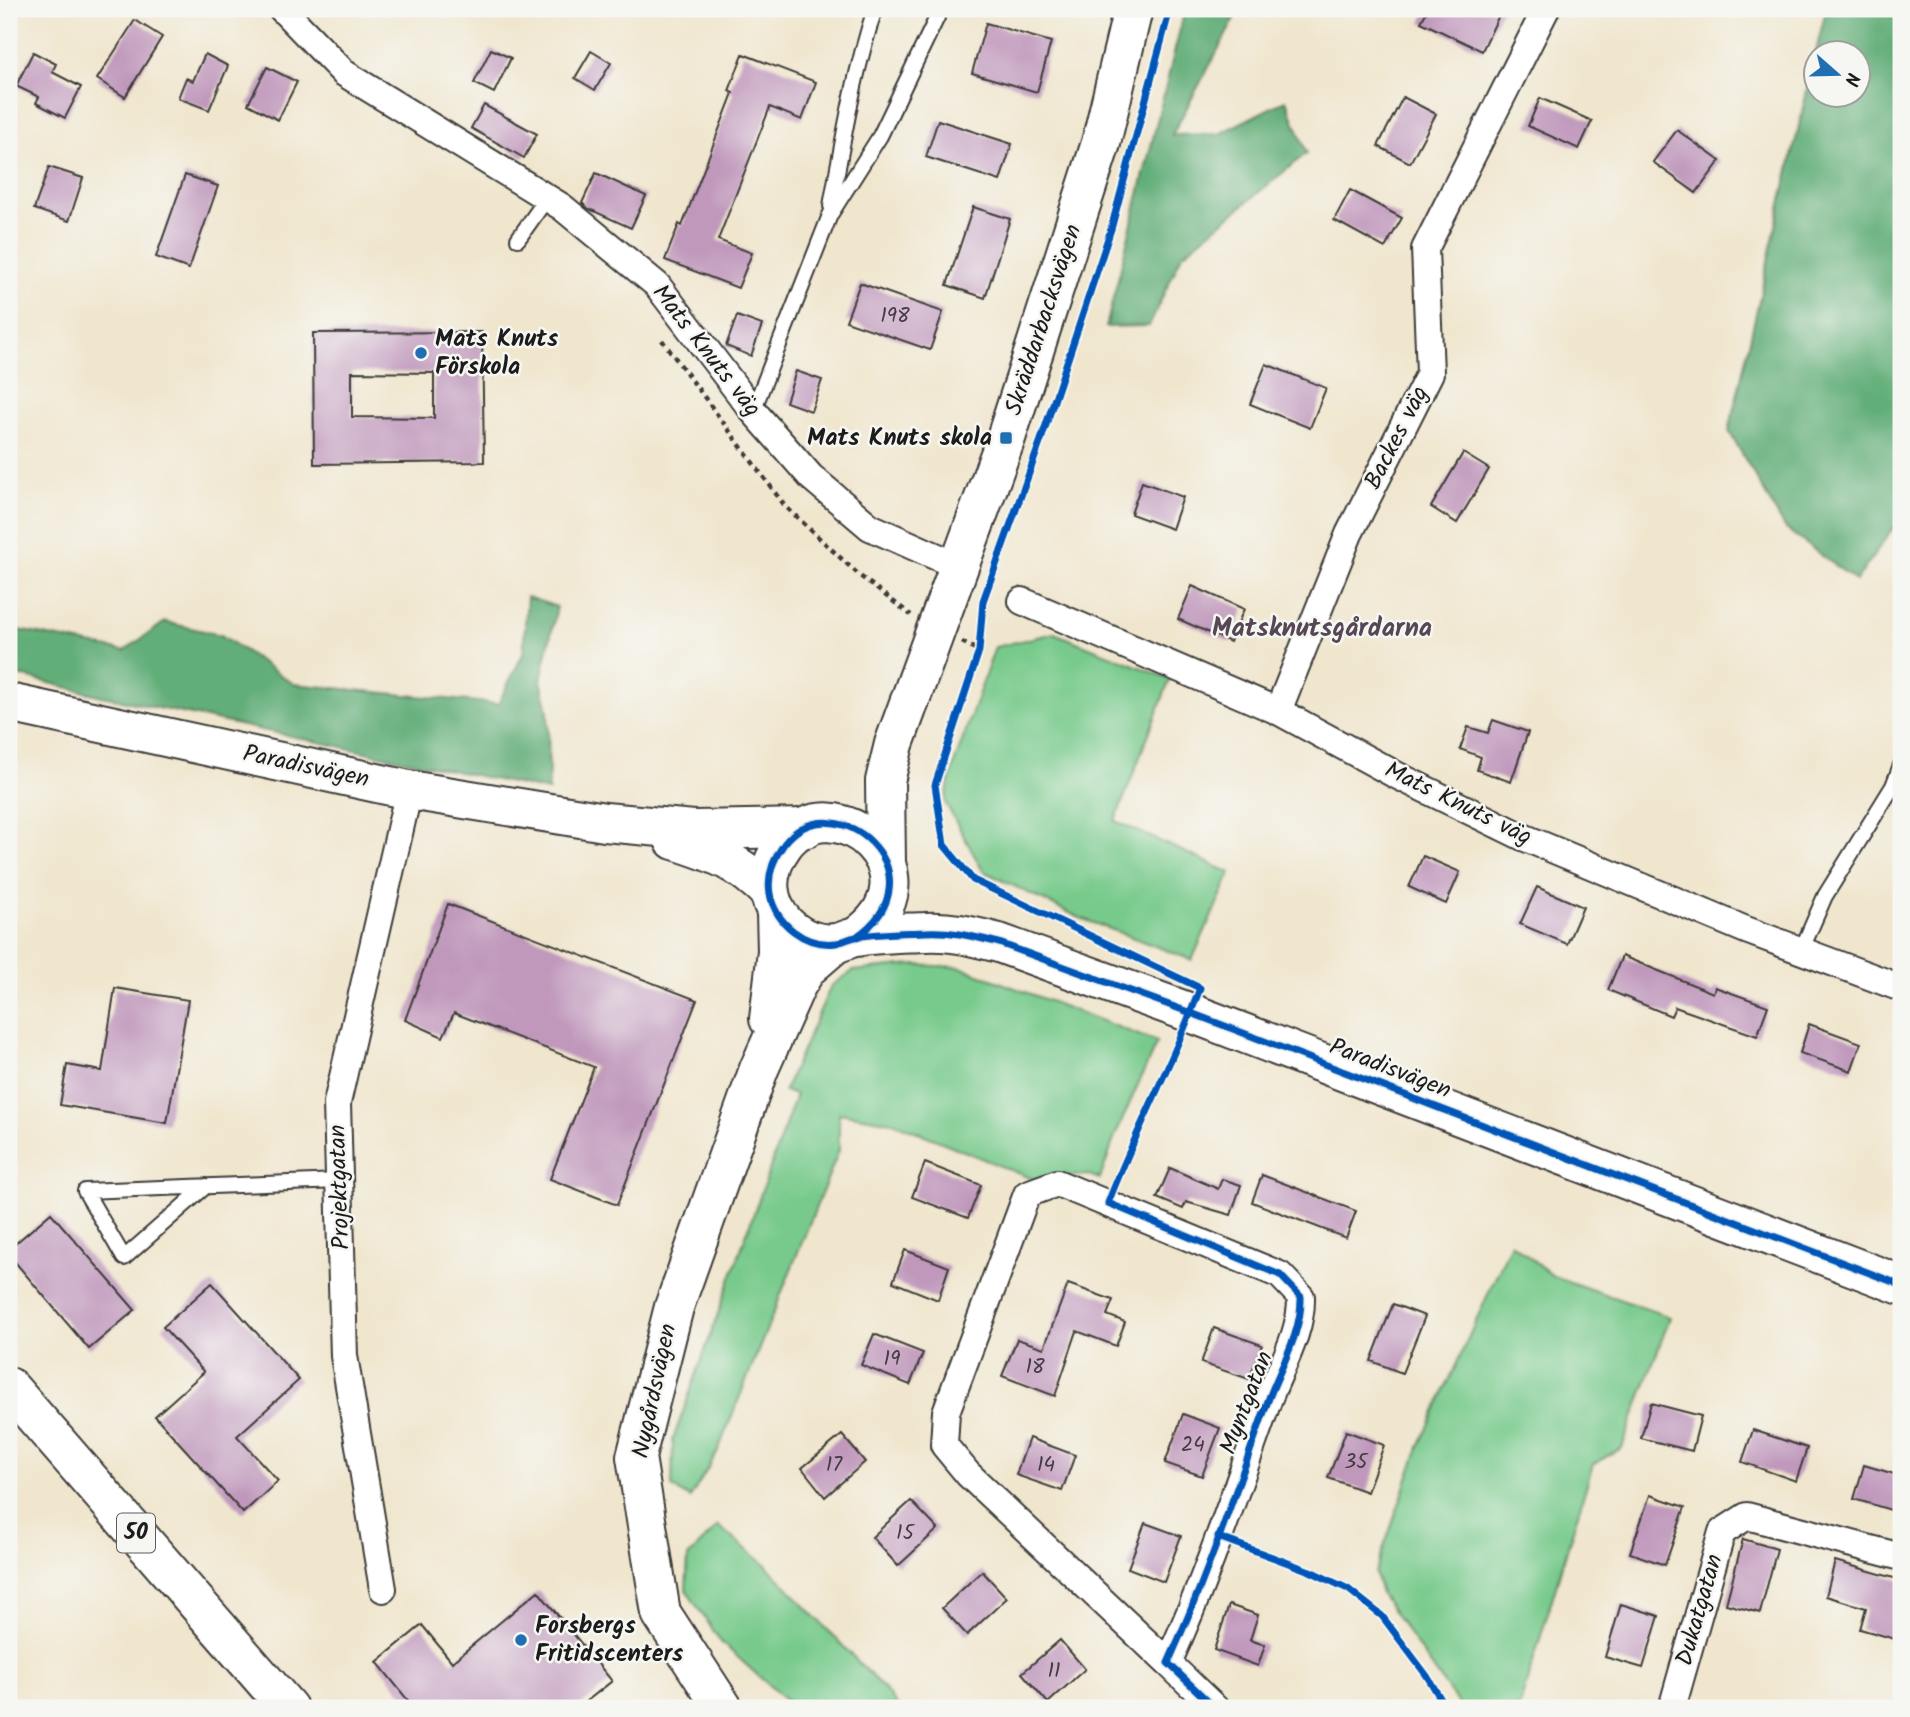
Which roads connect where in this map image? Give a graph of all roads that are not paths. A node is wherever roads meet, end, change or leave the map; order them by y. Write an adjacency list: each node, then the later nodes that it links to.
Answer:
1 (282, 9): 6 (street, Mats Knuts väg)
2 (875, 9): 7 (lane)
3 (941, 9): 7 (lane)
4 (1133, 9): 10 (main road, Skräddarbacksvägen)
5 (1546, 9): 13 (street, Backes väg)
6 (547, 198): 8 (lane); 9 (street, Mats Knuts väg)
7 (830, 215): 9 (lane)
8 (518, 239)
9 (753, 411): 10 (street, Mats Knuts väg)
10 (960, 567): 14 (main road, Skräddarbacksvägen)
11 (1023, 601): 13 (street, Mats Knuts väg)
12 (9, 703): 16 (main road, Paradisvägen)
13 (1278, 711): 23 (street, Mats Knuts väg)
14 (894, 744): 18 (main road, Skräddarbacksvägen); 19 (main road, Skräddarbacksvägen)
15 (1901, 765): 23 (lane)
16 (409, 790): 17 (main road, Paradisvägen); 26 (street, Projektgatan)
17 (605, 822): 18 (main road, Paradisvägen); 20 (main road, Paradisvägen)
18 (816, 825): 19 (main road); 20 (main road)
19 (887, 869): 21 (main road, Paradisvägen); 22 (main road)
20 (773, 903): 22 (main road); 25 (main road, Nygårdsvägen)
21 (968, 936): 22 (main road, Paradisvägen); 28 (main road, Paradisvägen)
22 (846, 940): 25 (main road, Nygårdsvägen)
23 (1801, 951): 24 (street, Mats Knuts väg)
24 (1901, 988)
25 (759, 1069): 36 (main road, Nygårdsvägen)
26 (339, 1181): 27 (lane); 32 (street, Projektgatan)
27 (206, 1186): 27 (lane)
28 (1901, 1285)
29 (9, 1387): 35 (main road, 50)
30 (9, 1427): 34 (main road, 50)
31 (1901, 1557): 38 (street, Dukatgatan)
32 (383, 1589)
33 (1168, 1663): 33 (street, Myntgatan); 37 (street, Myntgatan)
34 (254, 1708)
35 (288, 1708)
36 (723, 1708)
37 (1215, 1708)
38 (1672, 1708)

